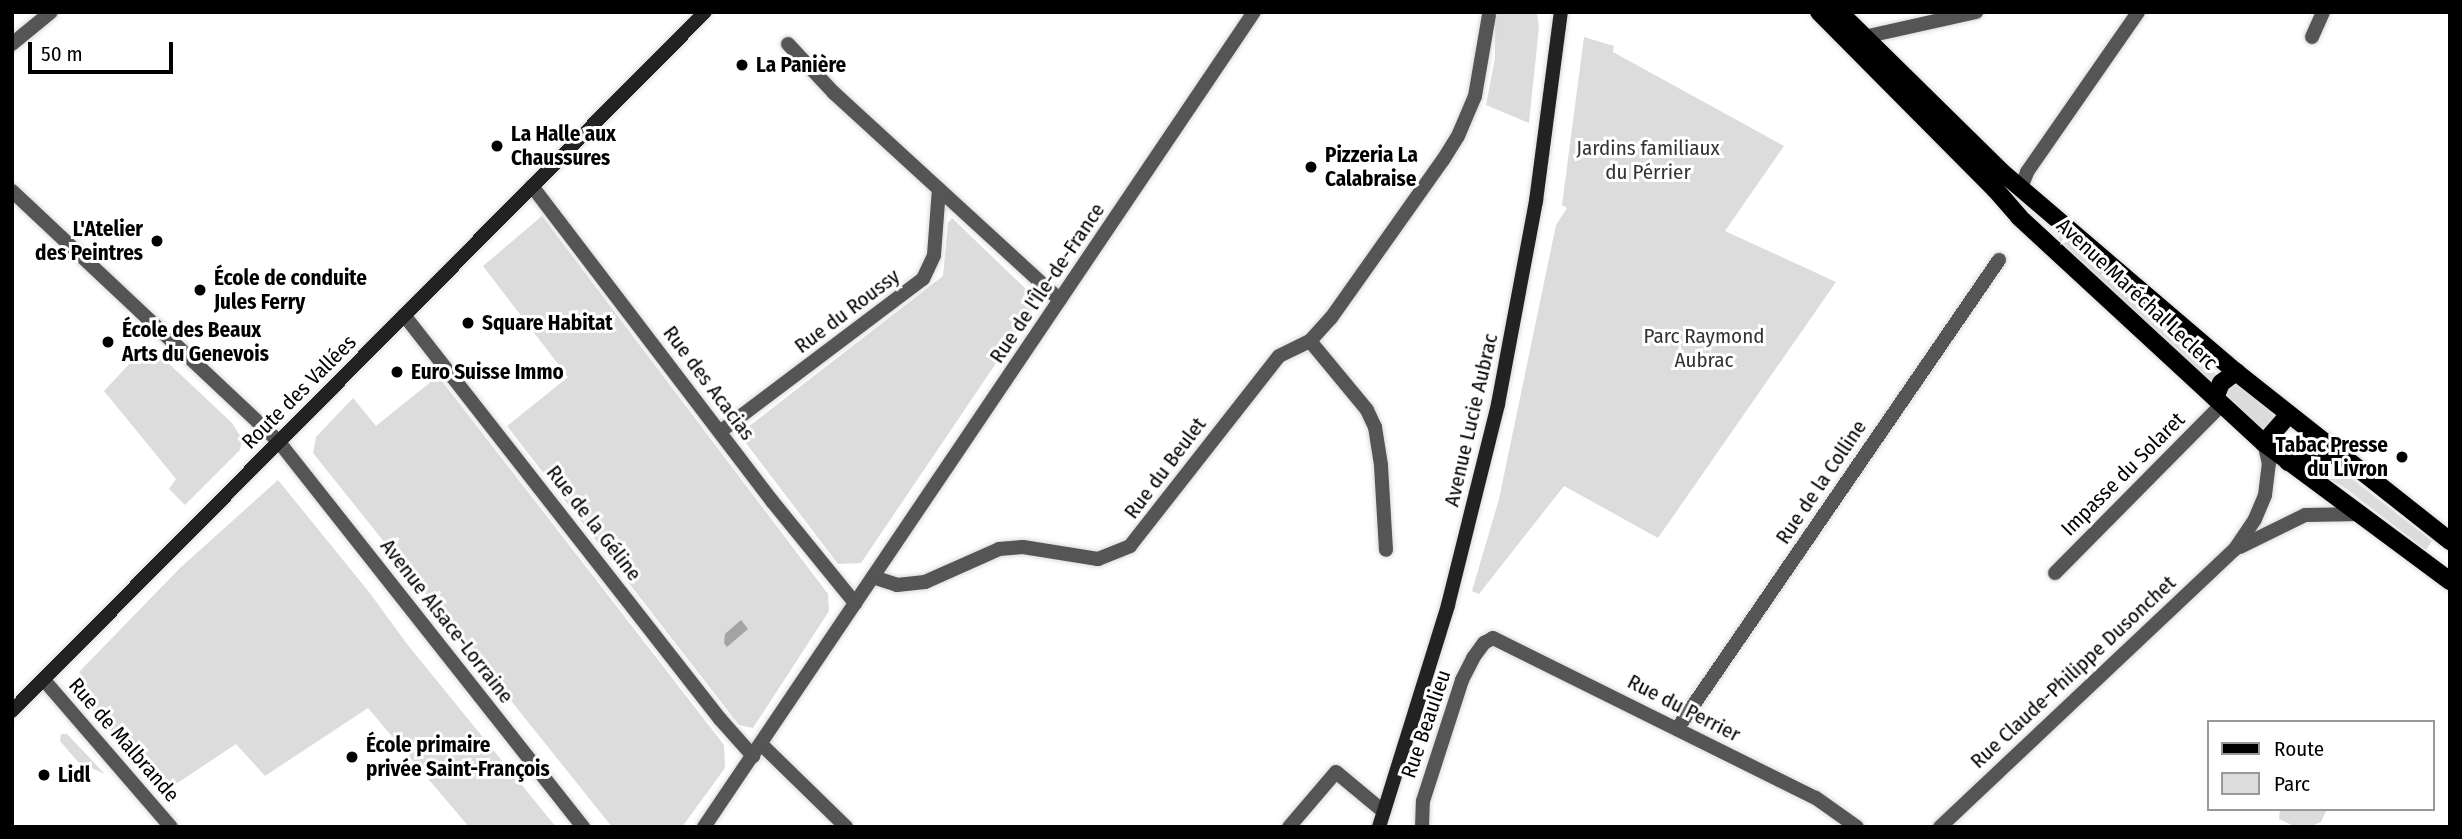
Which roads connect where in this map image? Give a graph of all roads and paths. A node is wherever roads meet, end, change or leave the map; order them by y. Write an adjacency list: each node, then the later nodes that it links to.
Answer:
1 (51, 12): 13 (street)
2 (705, 12): 15 (main road, Route des Vallées)
3 (1254, 12): 20 (street, Rue de l'Île-de-France)
4 (1560, 12): 45 (main road, Avenue Lucie Aubrac)
5 (1819, 12): 24 (main road, Avenue Maréchal Leclerc)
6 (1839, 12): 11 (main road, Avenue Maréchal Leclerc)
7 (1976, 12): 11 (street)
8 (2137, 12): 16 (street)
9 (2323, 12): 12 (street)
10 (1489, 15): 22 (street, Rue du Beulet)
11 (1864, 37): 16 (main road, Avenue Maréchal Leclerc)
12 (2312, 37)
13 (12, 44)
14 (788, 44): 17 (street)
15 (532, 186): 21 (main road, Route des Vallées); 26 (street, Rue des Acacias)
16 (2021, 188): 23 (main road, Avenue Maréchal Leclerc)
17 (939, 189): 20 (street); 26 (street, Rue du Roussy)
18 (12, 191): 27 (street, Avenue Alsace-Lorraine)
19 (1999, 260): 43 (street, Rue de la Colline)
20 (1060, 300): 37 (street, Rue de l'Île-de-France)
21 (404, 315): 27 (main road, Route des Vallées); 44 (street, Rue de la Géline)
22 (1310, 341): 35 (street); 37 (street, Rue du Beulet)
23 (2236, 372): 24 (main road); 25 (main road, Avenue Maréchal Leclerc)
24 (2218, 402): 28 (main road, Avenue Maréchal Leclerc); 36 (street, Impasse du Solaret)
25 (2288, 415): 28 (main road); 29 (main road, Avenue Maréchal Leclerc)
26 (721, 431): 39 (street, Rue des Acacias)
27 (279, 442): 41 (main road, Route des Vallées); 47 (street, Avenue Alsace-Lorraine)
28 (2264, 443): 30 (main road, Avenue Maréchal Leclerc); 31 (street, Rue Claude-Philippe Dusonchet)
29 (2341, 458): 30 (main road); 33 (main road, Avenue Maréchal Leclerc)
30 (2288, 462): 31 (street, Rue Claude-Philippe Dusonchet); 32 (main road, Avenue Maréchal Leclerc)
31 (2265, 495): 34 (street, Rue Claude-Philippe Dusonchet)
32 (2363, 514): 34 (street, Rue Claude-Philippe Dusonchet); 38 (main road, Avenue Maréchal Leclerc)
33 (2450, 541)
34 (2235, 549): 54 (street, Rue Claude-Philippe Dusonchet)
35 (1386, 550)
36 (2055, 573)
37 (873, 577): 39 (street)
38 (2450, 580)
39 (855, 603): 44 (street)
40 (1487, 640): 43 (street, Rue du Perrier); 52 (street, Rue Beaulieu)
41 (44, 680): 42 (main road, Route des Vallées); 46 (street, Rue de Malbrande)
42 (12, 711)
43 (1677, 729): 53 (street, Rue du Perrier)
44 (757, 750): 48 (street); 49 (street, Rue de la Géline)
45 (1384, 812): 50 (street); 51 (main road, Avenue Lucie Aubrac)
46 (171, 827)
47 (583, 827)
48 (704, 827)
49 (846, 827)
50 (1289, 827)
51 (1379, 827)
52 (1423, 827)
53 (1857, 827)
54 (1940, 827)

